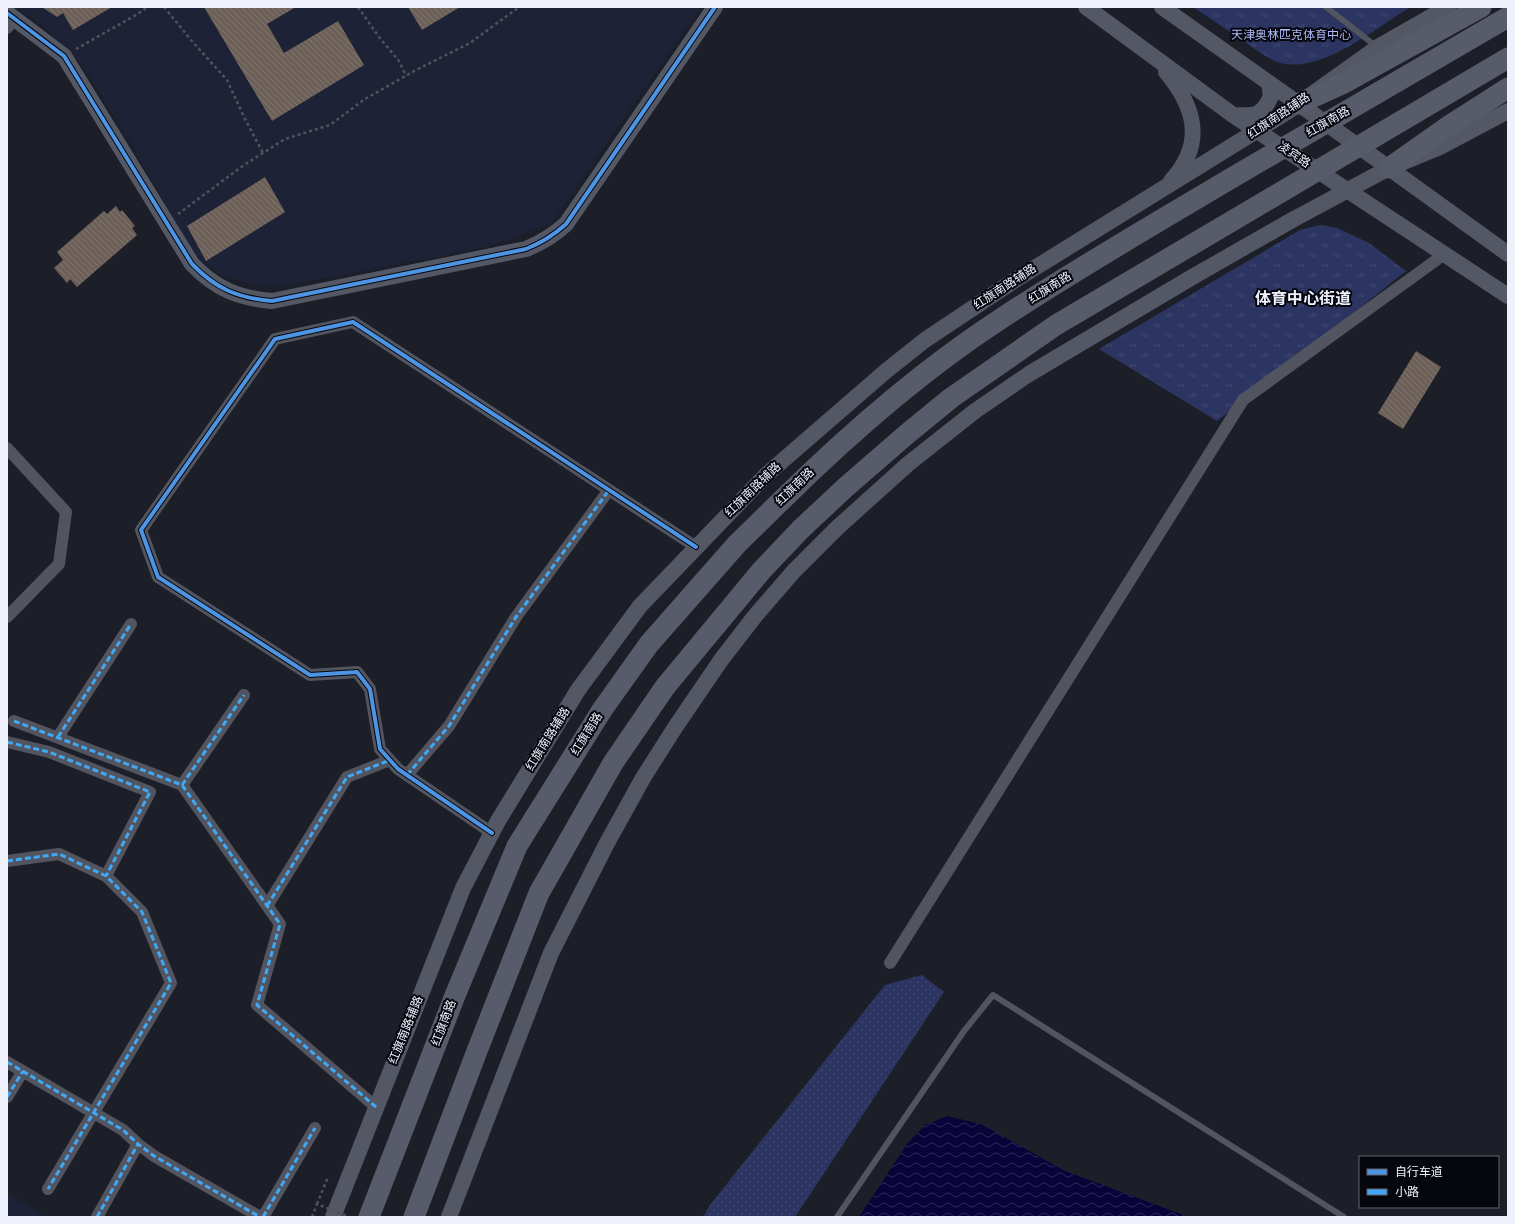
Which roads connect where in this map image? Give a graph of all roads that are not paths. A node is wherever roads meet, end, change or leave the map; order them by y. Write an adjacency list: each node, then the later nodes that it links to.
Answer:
1 (715, 7): 8 (main road)
2 (1086, 7): 10 (main road, 凌宾路)
3 (1162, 7): 12 (main road)
4 (1326, 7): 9 (lane)
5 (1481, 7): 6 (highway)
6 (1456, 12): 9 (main road, 红旗南路辅路); 14 (highway)
7 (1508, 17): 52 (highway, 红旗南路, bridge)
8 (10, 20)
9 (1378, 47): 14 (main road, 红旗南路辅路)
10 (1155, 58): 16 (main road, 凌宾路); 19 (main road)
11 (1508, 58): 53 (highway, bridge)
12 (1269, 83): 14 (main road); 16 (main road)
13 (1508, 88): 18 (highway)
14 (1298, 104): 17 (main road, 红旗南路辅路); 18 (main road)
15 (1508, 111): 18 (main road)
16 (1233, 115): 17 (main road, 凌宾路)
17 (1257, 131): 19 (main road, 红旗南路辅路); 20 (main road, 凌宾路)
18 (1390, 168): 20 (main road); 22 (main road)
19 (1163, 190): 26 (main road, 红旗南路辅路)
20 (1348, 190): 21 (main road, 凌宾路); 54 (main road)
21 (1443, 254): 23 (main road, 凌宾路); 40 (street)
22 (1508, 254)
23 (1508, 296)
24 (7, 448): 27 (street)
25 (609, 490): 26 (street); 33 (street); 34 (street)
26 (696, 547): 36 (main road, 红旗南路辅路)
27 (7, 617)
28 (131, 624): 31 (street)
29 (244, 695): 35 (street)
30 (14, 721): 31 (street)
31 (58, 737): 35 (street)
32 (7, 742): 38 (street)
33 (390, 760): 34 (street); 39 (street)
34 (407, 775): 36 (street)
35 (182, 785): 39 (street)
36 (492, 833): 44 (main road, 红旗南路辅路)
37 (7, 861): 38 (street)
38 (106, 876): 45 (street)
39 (267, 906): 44 (street)
40 (890, 963)
41 (7, 1062): 42 (street)
42 (23, 1071): 43 (street); 45 (street)
43 (7, 1097)
44 (376, 1107): 51 (main road, 红旗南路辅路)
45 (93, 1112): 47 (street); 48 (street)
46 (315, 1128): 50 (street)
47 (138, 1144): 49 (street); 50 (street)
48 (48, 1189)
49 (97, 1217)
50 (262, 1217)
51 (334, 1217)
52 (369, 1217)
53 (414, 1217)
54 (449, 1217)
55 (837, 1217): 56 (lane)
56 (1344, 1217)

